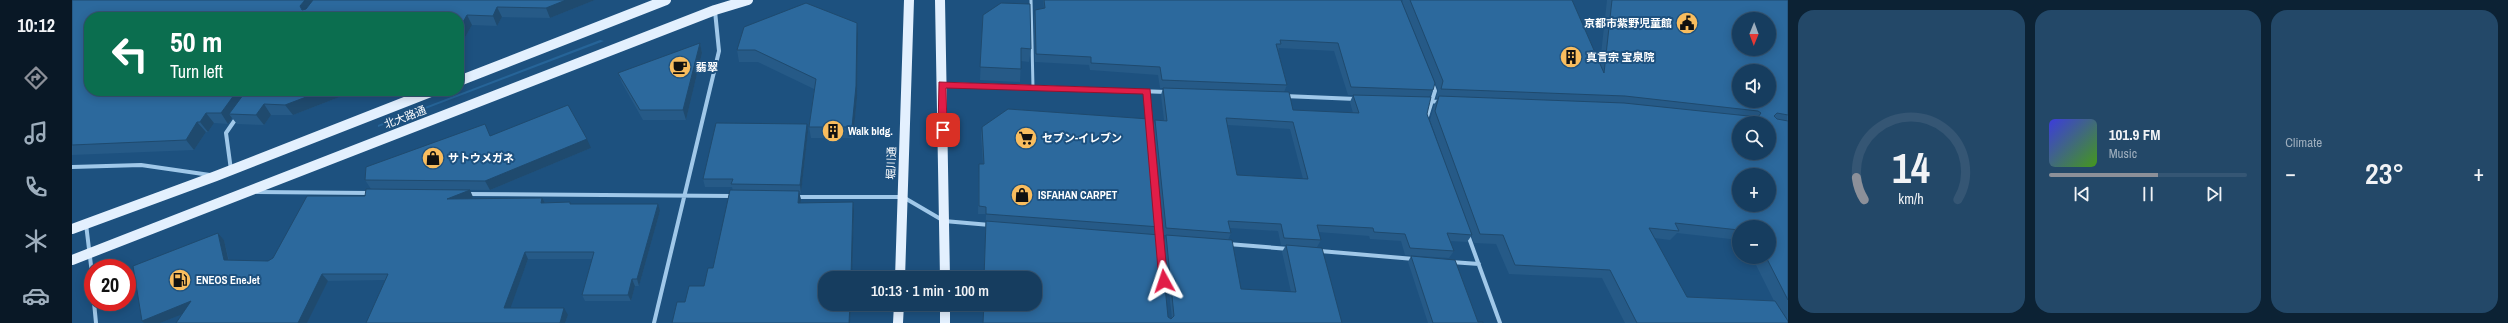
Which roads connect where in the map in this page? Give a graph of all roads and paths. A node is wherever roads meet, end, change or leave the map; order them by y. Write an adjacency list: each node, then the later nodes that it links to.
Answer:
1 (666, 0): 8 (main road)
2 (748, 0): 6 (main road, 北大路通)
3 (909, 0): 31 (main road, 堀川通)
4 (940, 0): 9 (main road)
5 (1031, 0): 10 (lane)
6 (715, 10): 25 (main road, 北大路通); 28 (street)
7 (1430, 77): 17 (street)
8 (464, 79)
9 (942, 84): 10 (street); 32 (main road)
10 (1033, 87): 11 (street)
11 (1147, 92): 12 (street); 21 (lane)
12 (1170, 92)
13 (420, 96): 23 (main road, 北大路通)
14 (1282, 96): 15 (street)
15 (1361, 99)
16 (1416, 101): 17 (street)
17 (1432, 101): 18 (street); 20 (street)
18 (1448, 102)
19 (239, 115): 23 (street)
20 (1428, 127)
21 (1153, 161)
22 (72, 167): 24 (street)
23 (231, 170): 24 (main road, 北大路通)
24 (216, 176): 34 (main road, 北大路通)
25 (244, 192): 26 (street); 44 (main road, 北大路通)
26 (374, 193)
27 (461, 194): 28 (street)
28 (684, 196): 29 (street); 56 (street)
29 (739, 196)
30 (786, 196): 31 (street)
31 (903, 197): 32 (street); 50 (main road, 堀川通)
32 (944, 221): 35 (street); 51 (main road)
33 (1159, 223): 39 (lane)
34 (86, 224): 37 (main road, 北大路通); 44 (street)
35 (993, 225)
36 (1465, 228): 49 (street)
37 (72, 229)
38 (1152, 238): 39 (street)
39 (1160, 239): 40 (street)
40 (1168, 239)
41 (1224, 244): 42 (street)
42 (1296, 250)
43 (1312, 251): 47 (street)
44 (91, 252): 45 (street); 46 (main road, 北大路通)
45 (91, 259)
46 (72, 260)
47 (1423, 260)
48 (1447, 262): 49 (street)
49 (1479, 264): 59 (street)
50 (900, 271)
51 (945, 271)
52 (95, 311): 55 (street)
53 (899, 311): 57 (main road)
54 (945, 311): 58 (main road)
55 (96, 323)
56 (654, 323)
57 (898, 323)
58 (945, 323)
59 (1500, 323)

